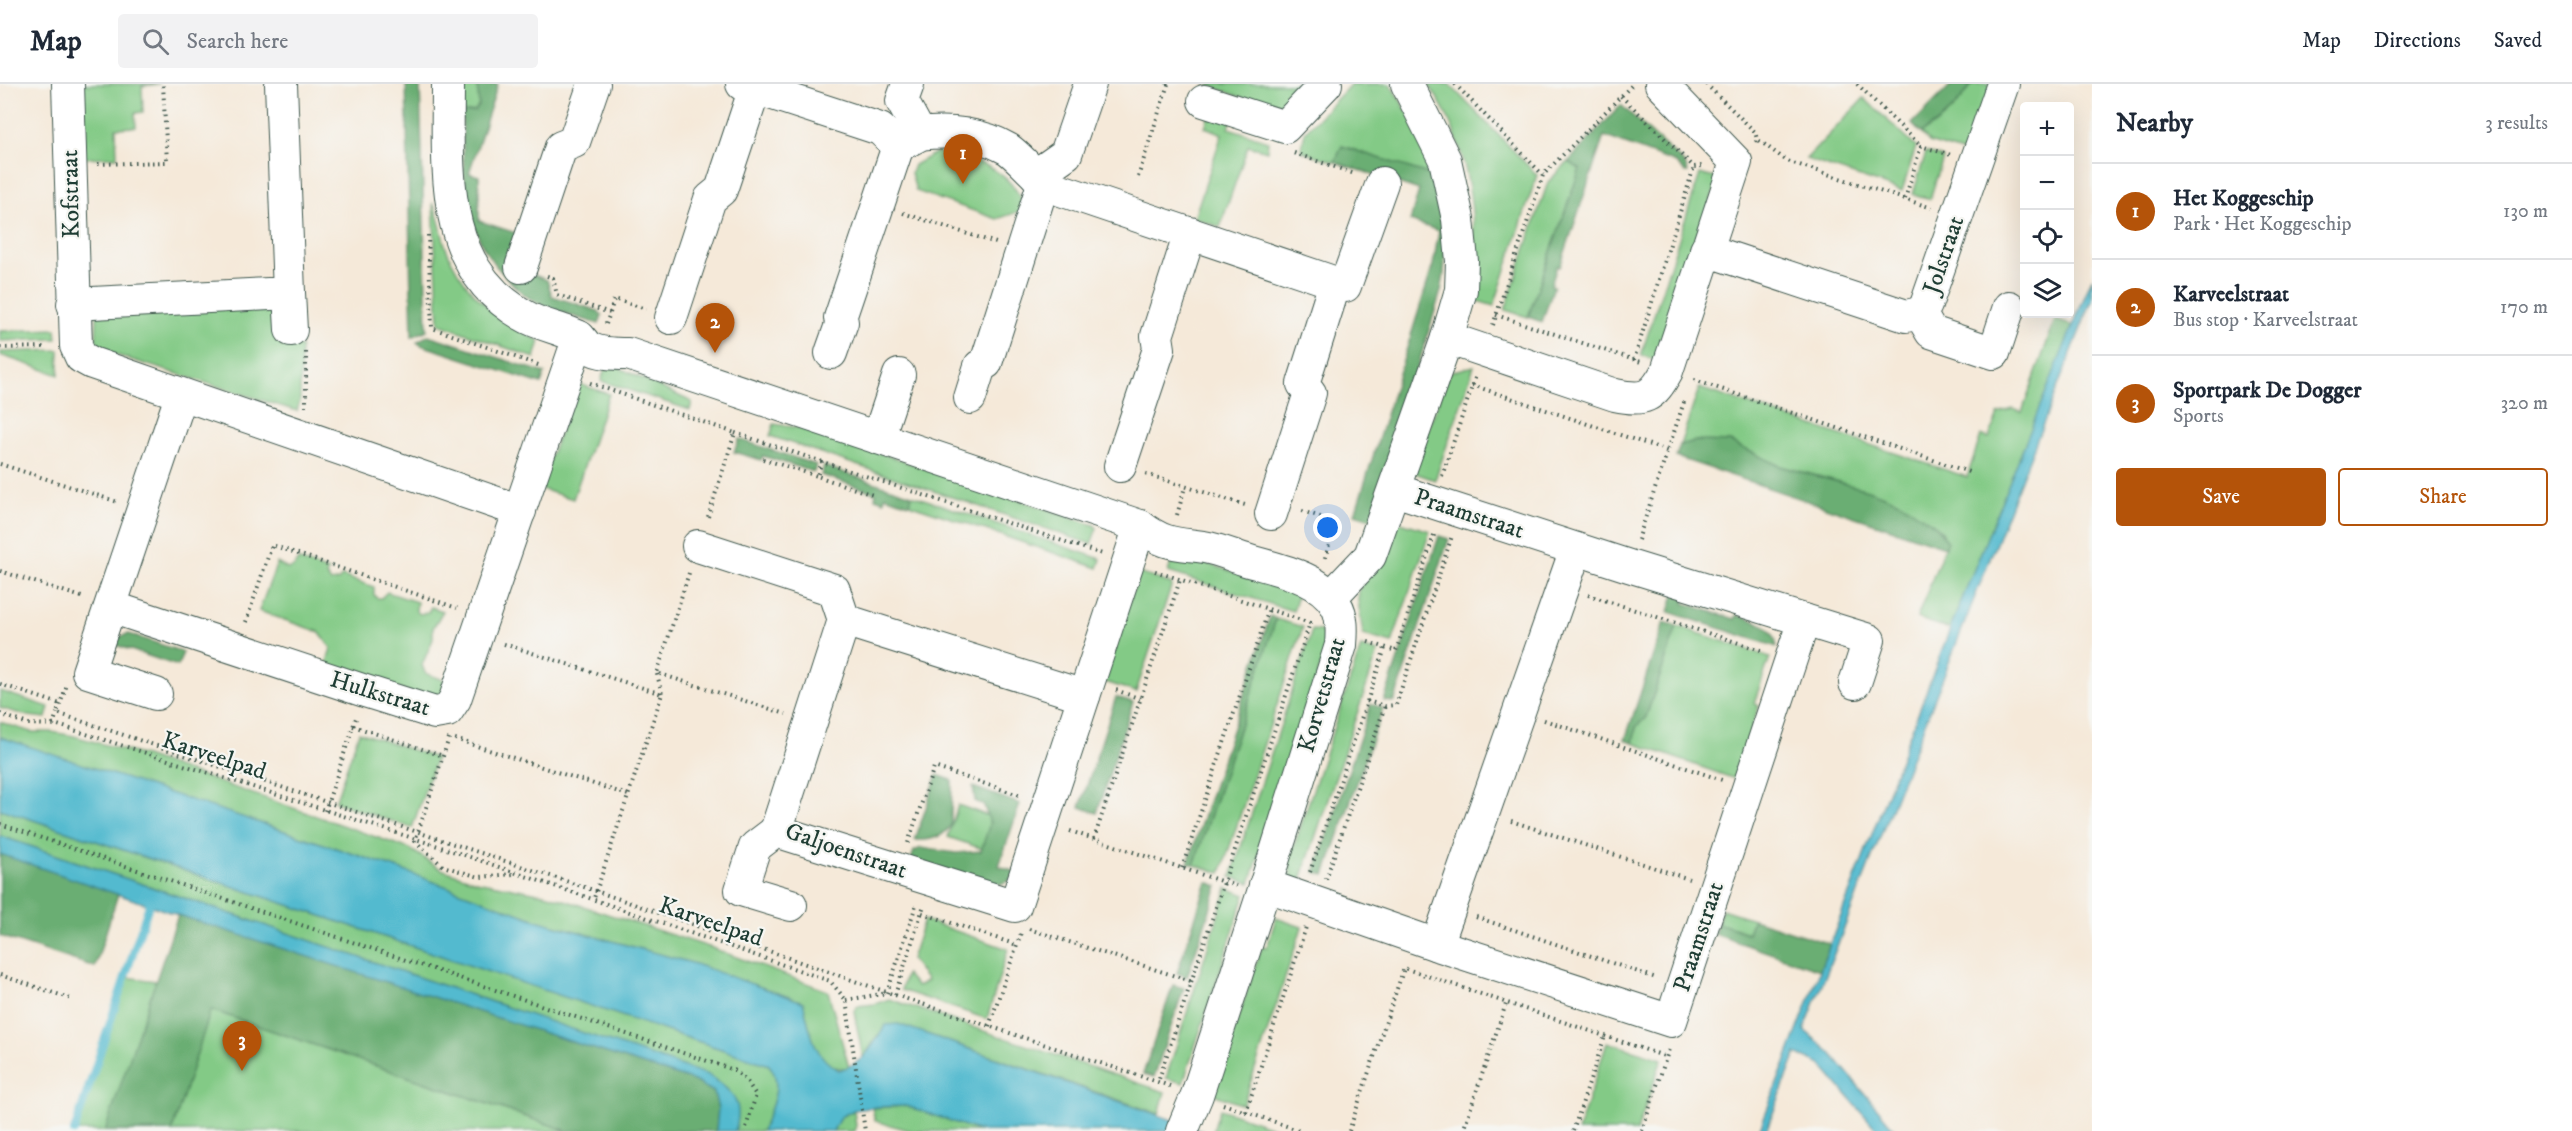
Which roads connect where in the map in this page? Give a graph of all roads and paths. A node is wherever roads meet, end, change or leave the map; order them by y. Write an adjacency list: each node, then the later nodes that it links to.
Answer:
1 (68, 84): 25 (street, Kofstraat)
2 (163, 84): 25 (path)
3 (281, 84): 39 (street)
4 (448, 84): 46 (street)
5 (594, 84): 37 (street)
6 (908, 84): 20 (street)
7 (1090, 84): 29 (street)
8 (1168, 84): 28 (path)
9 (1326, 84): 18 (street)
10 (1407, 84): 47 (street)
11 (1455, 84): 27 (path)
12 (1634, 84): 27 (path)
13 (1706, 84): 19 (path)
14 (1857, 84): 21 (path)
15 (2002, 84): 24 (street, Jolstraat)
16 (748, 86): 20 (street); 45 (street)
17 (1674, 88): 23 (street)
18 (1204, 101)
19 (1757, 139): 23 (path); 31 (path)
20 (909, 140): 29 (street); 32 (street)
21 (1921, 146): 24 (path); 31 (path)
22 (1288, 151): 30 (path)
23 (1736, 162): 35 (street)
24 (1977, 162): 33 (street, Jolstraat)
25 (70, 165): 40 (street, Kofstraat)
26 (1694, 167): 53 (path)
27 (1543, 175): 44 (path)
28 (1138, 177)
29 (1040, 180): 34 (street); 36 (street)
30 (1382, 183): 38 (street)
31 (1905, 199): 33 (path)
32 (878, 204): 36 (path); 52 (street)
33 (1957, 217): 43 (street, Jolstraat)
34 (1190, 233): 38 (street); 66 (street)
35 (1706, 250): 43 (street, Jolstraat); 54 (street)
36 (1022, 252): 58 (street)
37 (521, 267): 46 (path)
38 (1335, 283): 73 (street)
39 (289, 294): 40 (street); 48 (street)
40 (74, 304): 51 (street, Kofstraat)
41 (640, 307): 46 (path)
42 (2009, 307): 43 (street)
43 (1920, 313)
44 (1496, 315): 50 (path); 53 (path)
45 (671, 318)
46 (597, 329): 61 (street); 75 (street, Hulkstraat)
47 (1447, 338): 50 (street); 70 (street)
48 (298, 340): 59 (path)
49 (0, 348): 51 (path)
50 (1484, 350): 54 (street); 56 (path)
51 (79, 351): 57 (street)
52 (831, 353)
53 (1634, 360): 54 (path)
54 (1667, 371)
55 (899, 375): 61 (street)
56 (1472, 385): 62 (path); 72 (path)
57 (181, 396): 59 (street); 74 (street)
58 (970, 398)
59 (297, 433): 75 (street)
60 (735, 433): 64 (path)
61 (878, 438): 76 (street)
62 (1668, 451): 67 (path); 81 (path)
63 (763, 459): 68 (path)
64 (822, 461): 68 (path); 80 (path)
65 (0, 464): 74 (path)
66 (1120, 466)
67 (1969, 472)
68 (817, 476): 71 (path)
69 (1151, 476): 73 (path)
70 (1395, 490): 72 (street, Praamstraat); 85 (street)
71 (873, 495)
72 (1439, 504): 79 (street, Praamstraat); 94 (path)
73 (1264, 505)
74 (141, 510): 86 (street)
75 (520, 511): 91 (street, Hulkstraat)
76 (1140, 526): 80 (street, Galjoenstraat); 85 (street)
77 (1452, 535): 106 (path)
78 (698, 546): 88 (street)
79 (1576, 549): 81 (street, Praamstraat); 84 (street)
80 (1128, 562): 83 (path); 103 (street, Galjoenstraat)
81 (1629, 566): 89 (street, Praamstraat)
82 (0, 571): 86 (path)
83 (1180, 580): 87 (path); 123 (path)
84 (1563, 587): 95 (path); 107 (street)
85 (1331, 597): 92 (street, Korvetstraat)
86 (111, 607): 93 (street, Hulkstraat); 96 (street)
87 (1269, 609): 90 (path); 125 (path)
88 (844, 620): 103 (street); 121 (street, Galjoenstraat)
89 (1804, 620): 95 (street, Praamstraat); 98 (street, Praamstraat)
90 (1310, 623): 92 (path); 128 (path)
91 (480, 626): 93 (path); 102 (path); 110 (street, Hulkstraat)
92 (1341, 633): 94 (path); 130 (street, Korvetstraat)
93 (238, 648): 100 (street, Hulkstraat)
94 (1385, 648): 104 (path)
95 (1791, 659): 114 (street, Praamstraat)
96 (88, 672): 101 (street); 105 (path)
97 (657, 673): 102 (path)
98 (1855, 683)
99 (0, 684): 105 (path)
100 (365, 691): 110 (street, Hulkstraat); 112 (path)
101 (156, 694)
102 (662, 694): 115 (path)
103 (1084, 696): 119 (street, Galjoenstraat)
104 (1367, 701): 106 (path); 106 (path)
105 (60, 704): 108 (path)
106 (1385, 706)
107 (1519, 711): 114 (path); 118 (street)
108 (57, 713): 111 (path); 116 (path)
109 (0, 714): 111 (path, Karveelpad)
110 (448, 724): 113 (path); 115 (path)
111 (53, 725): 117 (path, Karveelpad)
112 (353, 726): 113 (path); 116 (path)
113 (443, 756): 122 (path)
114 (1748, 789): 129 (street, Praamstraat)
115 (628, 795): 131 (path)
116 (328, 802): 117 (path); 122 (path)
117 (325, 811): 124 (path, Karveelpad)
118 (1484, 812): 129 (path); 135 (street)
119 (1045, 813): 123 (path); 127 (street, Galjoenstraat); 127 (path)
120 (0, 824): 156 (path)
121 (776, 831): 127 (street, Galjoenstraat); 134 (street)
122 (418, 832): 124 (path); 131 (path)
123 (1094, 838): 125 (path)
124 (415, 841): 126 (path, Karveelpad); 126 (path, Karveelpad)
125 (1182, 868): 128 (path)
126 (513, 874): 133 (path, Karveelpad)
127 (919, 876): 136 (path); 144 (path)
128 (1224, 882): 130 (path); 142 (path)
129 (1715, 887): 143 (street, Praamstraat)
130 (1264, 890): 132 (street, Praamstraat); 155 (street, Korvetstraat)
131 (596, 891): 133 (path); 144 (path)
132 (1302, 898): 138 (street, Praamstraat); 154 (path)
133 (593, 901): 147 (path, Karveelpad)
134 (791, 905)
135 (1450, 908): 138 (street); 143 (path)
136 (922, 913): 137 (path); 145 (path)
137 (1017, 945): 142 (path); 150 (path)
138 (1437, 945): 149 (street, Praamstraat)
139 (1407, 962): 140 (path)
140 (1404, 968): 148 (path); 159 (path)
141 (0, 975): 146 (path)
142 (1191, 981): 153 (path)
143 (1682, 987): 149 (street, Praamstraat)
144 (887, 993): 145 (path); 147 (path)
145 (895, 995): 150 (path)
146 (72, 999)
147 (846, 1000): 157 (path)
148 (1506, 1003): 151 (path); 160 (path)
149 (1671, 1021): 152 (path)
150 (989, 1026): 153 (path)
151 (1605, 1036): 152 (path); 161 (path)
152 (1667, 1057): 162 (path)
153 (1158, 1082): 155 (path)
154 (1246, 1112): 155 (path); 158 (path)
155 (1188, 1118)
156 (745, 1131)
157 (866, 1131)
158 (1301, 1131)
159 (1349, 1131)
160 (1462, 1131)
161 (1573, 1131)
162 (1642, 1131)

